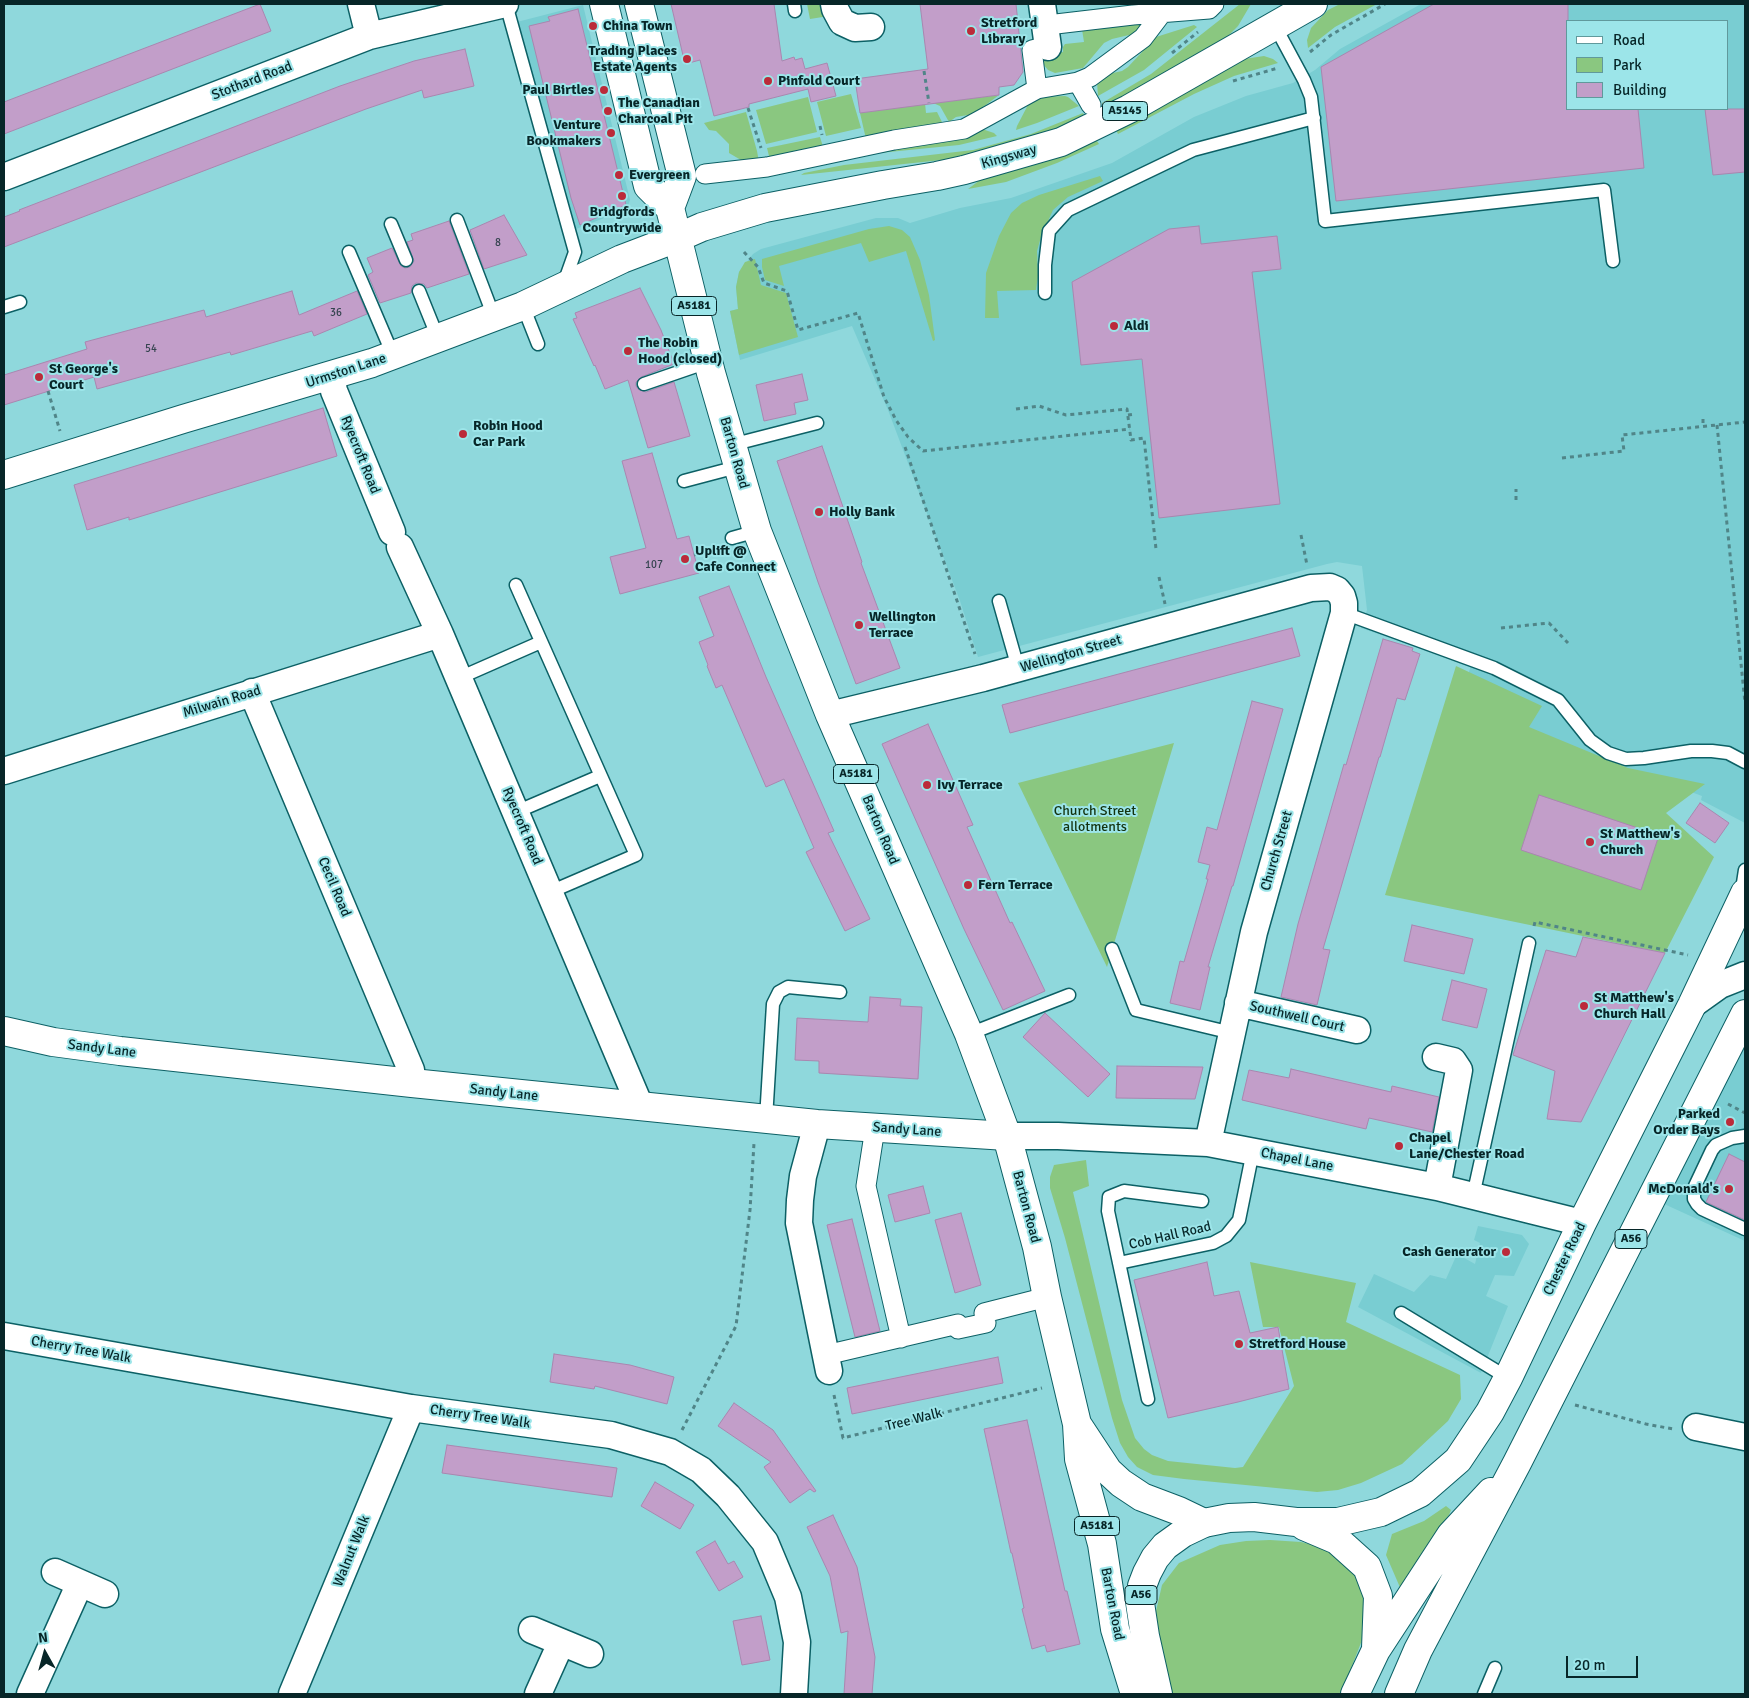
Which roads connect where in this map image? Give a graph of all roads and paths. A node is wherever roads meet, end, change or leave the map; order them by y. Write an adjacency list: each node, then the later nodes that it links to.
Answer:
1 (361, 4): 13 (street)
2 (506, 4): 8 (street, Stothard Road); 32 (lane)
3 (604, 4): 24 (main road)
4 (639, 4): 24 (main road)
5 (834, 4): 11 (street)
6 (1313, 4): 10 (main road, Kingsway / A5145)
7 (1211, 6): 9 (street)
8 (463, 9): 13 (street, Stothard Road)
9 (1162, 13): 12 (street); 15 (street)
10 (1275, 26): 20 (lane); 27 (main road, Kingsway / A5145)
11 (871, 27)
12 (1046, 31): 16 (street)
13 (369, 36): 23 (street, Stothard Road)
14 (924, 70): 17 (path)
15 (1084, 80): 16 (street); 18 (street)
16 (1037, 89): 21 (street)
17 (929, 103)
18 (1091, 105)
19 (748, 108): 21 (path)
20 (1314, 118): 31 (lane); 34 (lane)
21 (767, 167): 22 (street)
22 (717, 175)
23 (4, 177)
24 (670, 208): 27 (main road, Barton Road / A5181)
25 (457, 220): 38 (lane)
26 (391, 224): 30 (lane)
27 (677, 238): 32 (main road, Urmston Lane); 42 (main road, Barton Road / A5181)
28 (349, 252): 41 (lane)
29 (744, 252): 54 (path)
30 (406, 260)
31 (1612, 261)
32 (562, 288): 37 (main road, Urmston Lane)
33 (419, 291): 39 (lane)
34 (1045, 293)
35 (20, 302): 36 (lane)
36 (4, 306)
37 (523, 306): 38 (main road, Urmston Lane); 40 (lane)
38 (494, 317): 39 (main road, Urmston Lane)
39 (438, 338): 41 (main road, Urmston Lane)
40 (538, 344)
41 (393, 355): 43 (main road, Urmston Lane)
42 (708, 362): 44 (lane); 57 (main road, Barton Road / A5181)
43 (331, 376): 56 (main road, Urmston Lane); 70 (street, Ryecroft Road)
44 (644, 384)
45 (48, 391): 56 (path)
46 (1016, 409): 48 (path)
47 (1135, 414): 48 (path)
48 (1128, 415): 54 (path)
49 (1703, 419): 53 (path)
50 (1745, 422): 52 (path)
51 (817, 423): 57 (lane)
52 (1717, 425): 53 (path); 77 (path)
53 (1703, 426): 58 (path)
54 (1130, 429): 63 (path)
55 (905, 447): 75 (path)
56 (67, 455): 59 (main road, Urmston Lane)
57 (734, 456): 60 (lane); 78 (main road, Barton Road / A5181)
58 (1562, 458)
59 (4, 475)
60 (684, 482)
61 (1516, 489): 62 (path)
62 (1516, 500)
63 (1156, 549)
64 (702, 552): 65 (path)
65 (694, 555)
66 (516, 584): 71 (lane)
67 (999, 601): 73 (lane)
68 (1344, 613): 73 (street, Wellington Street); 79 (lane); 92 (street, Church Street)
69 (1501, 628): 72 (path)
70 (440, 634): 74 (street, Ryecroft Road); 76 (street, Milwain Road)
71 (541, 642): 74 (lane); 81 (lane)
72 (1568, 643)
73 (1018, 668): 75 (street, Wellington Street)
74 (459, 678): 82 (street, Ryecroft Road)
75 (983, 678): 78 (street, Wellington Street)
76 (252, 692): 80 (street, Milwain Road); 100 (street, Cecil Road)
77 (1745, 703)
78 (830, 715): 98 (main road, Barton Road / A5181)
79 (1745, 762)
80 (4, 770)
81 (600, 776): 82 (lane); 84 (lane)
82 (516, 812): 84 (street, Ryecroft Road)
83 (1745, 870): 85 (lane)
84 (550, 892): 101 (street, Ryecroft Road)
85 (1743, 898): 88 (main road, Chester Road / A56)
86 (1529, 943): 88 (path); 110 (lane)
87 (1112, 949): 97 (lane)
88 (1713, 961): 93 (main road, Chester Road / A56)
89 (1745, 975): 93 (street)
90 (840, 992): 102 (lane)
91 (1070, 995): 98 (lane)
92 (1238, 1002): 95 (street, Southwell Court); 97 (street, Church Street)
93 (1692, 1006): 112 (main road, Chester Road / A56)
94 (1745, 1014): 122 (main road, Chester Road / A56)
95 (1357, 1030)
96 (4, 1031): 100 (main road, Sandy Lane)
97 (1232, 1033): 107 (street, Church Street)
98 (969, 1034): 105 (main road, Barton Road / A5181)
99 (1436, 1057): 109 (street)
100 (412, 1083): 101 (main road, Sandy Lane)
101 (640, 1106): 102 (main road, Sandy Lane)
102 (760, 1118): 103 (main road, Sandy Lane); 128 (path)
103 (817, 1124): 104 (main road, Sandy Lane); 119 (street)
104 (875, 1128): 105 (main road, Sandy Lane); 118 (street)
105 (1007, 1136): 107 (street, Chapel Lane); 115 (main road, Barton Road / A5181)
106 (1745, 1136): 113 (lane)
107 (1208, 1143): 108 (street, Chapel Lane)
108 (1253, 1151): 109 (street, Chapel Lane); 114 (lane, Cob Hall Road)
109 (1437, 1187): 110 (street, Chapel Lane)
110 (1473, 1196): 112 (street, Chapel Lane)
111 (1202, 1200): 114 (lane)
112 (1582, 1223): 120 (main road, Chester Road / A56)
113 (1745, 1229)
114 (1119, 1263): 123 (lane)
115 (1047, 1297): 118 (street); 121 (main road, Barton Road / A5181)
116 (1401, 1313): 120 (lane)
117 (4, 1336): 124 (street, Cherry Tree Walk)
118 (901, 1338): 119 (street)
119 (828, 1363): 121 (path, Tree Walk)
120 (1508, 1378): 130 (main road, Chester Road / A56)
121 (1067, 1382): 125 (main road, Barton Road / A5181)
122 (1551, 1396): 126 (path); 129 (main road, Chester Road / A56)
123 (1148, 1399)
124 (411, 1408): 128 (street, Cherry Tree Walk); 141 (street, Walnut Walk)
125 (1077, 1424): 131 (main road, Barton Road / A5181); 144 (main road, Barton Road / A5181)
126 (1696, 1427): 127 (street)
127 (1745, 1437)
128 (670, 1452): 143 (street, Cherry Tree Walk)
129 (1517, 1463): 137 (main road, Chester Road / A56); 147 (main road, Chester Road / A56)
130 (1296, 1522): 131 (main road, Chester Road / A56); 137 (main road, Chester Road / A56)
131 (1204, 1523): 145 (main road, Chester Road / A56)
132 (55, 1572): 133 (street)
133 (80, 1583): 134 (street); 140 (street)
134 (105, 1594)
135 (532, 1630): 136 (street)
136 (561, 1643): 138 (street); 142 (street)
137 (1376, 1650): 146 (main road, Chester Road / A56)
138 (590, 1654)
139 (1495, 1668): 148 (lane)
140 (30, 1694)
141 (292, 1694)
142 (538, 1694)
143 (794, 1694)
144 (1135, 1694)
145 (1158, 1694)
146 (1355, 1694)
147 (1399, 1694)
148 (1484, 1694)

